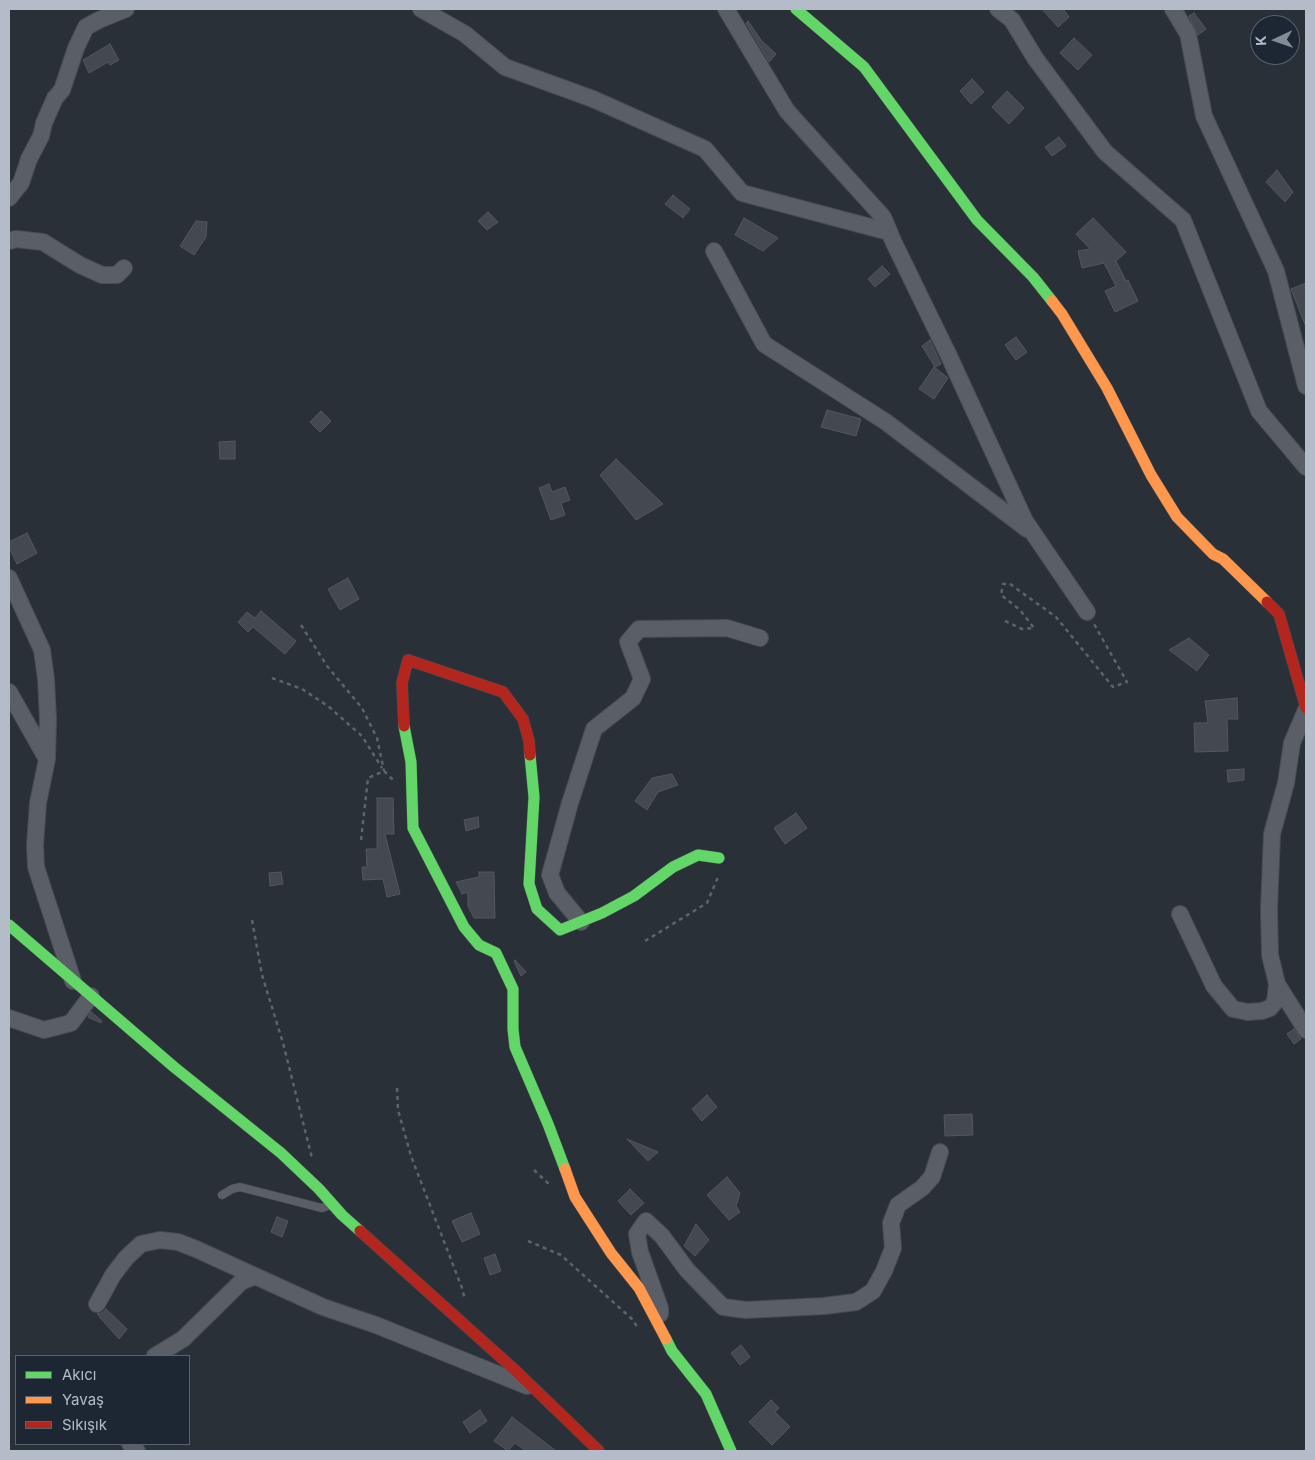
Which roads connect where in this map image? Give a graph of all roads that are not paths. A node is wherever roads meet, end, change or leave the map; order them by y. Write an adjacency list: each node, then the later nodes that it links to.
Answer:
1 (420, 9): 8 (street)
2 (726, 9): 8 (street)
3 (796, 9): 19 (street)
4 (998, 9): 13 (street)
5 (1173, 9): 12 (street)
6 (134, 10): 7 (street)
7 (9, 198)
8 (889, 232): 14 (street)
9 (9, 241): 11 (street)
10 (714, 251): 14 (street)
11 (124, 268)
12 (1306, 386)
13 (1306, 466)
14 (1034, 534): 16 (street)
15 (9, 578): 20 (street)
16 (1087, 612)
17 (760, 638): 23 (street)
18 (9, 692): 20 (street)
19 (1306, 709): 26 (street)
20 (47, 759): 25 (street)
21 (719, 858): 23 (street)
22 (1180, 914): 26 (street)
23 (581, 922): 35 (street)
24 (9, 925): 25 (street)
25 (73, 981): 27 (street)
26 (1277, 984): 29 (street)
27 (91, 996): 28 (street); 32 (street)
28 (9, 1018)
29 (1306, 1030)
30 (940, 1152): 35 (street)
31 (222, 1195): 32 (lane)
32 (332, 1204): 37 (street)
33 (255, 1276): 34 (street); 36 (street); 37 (street)
34 (97, 1304)
35 (659, 1327): 39 (street)
36 (157, 1355)
37 (534, 1388): 38 (street)
38 (599, 1451)
39 (731, 1451)

